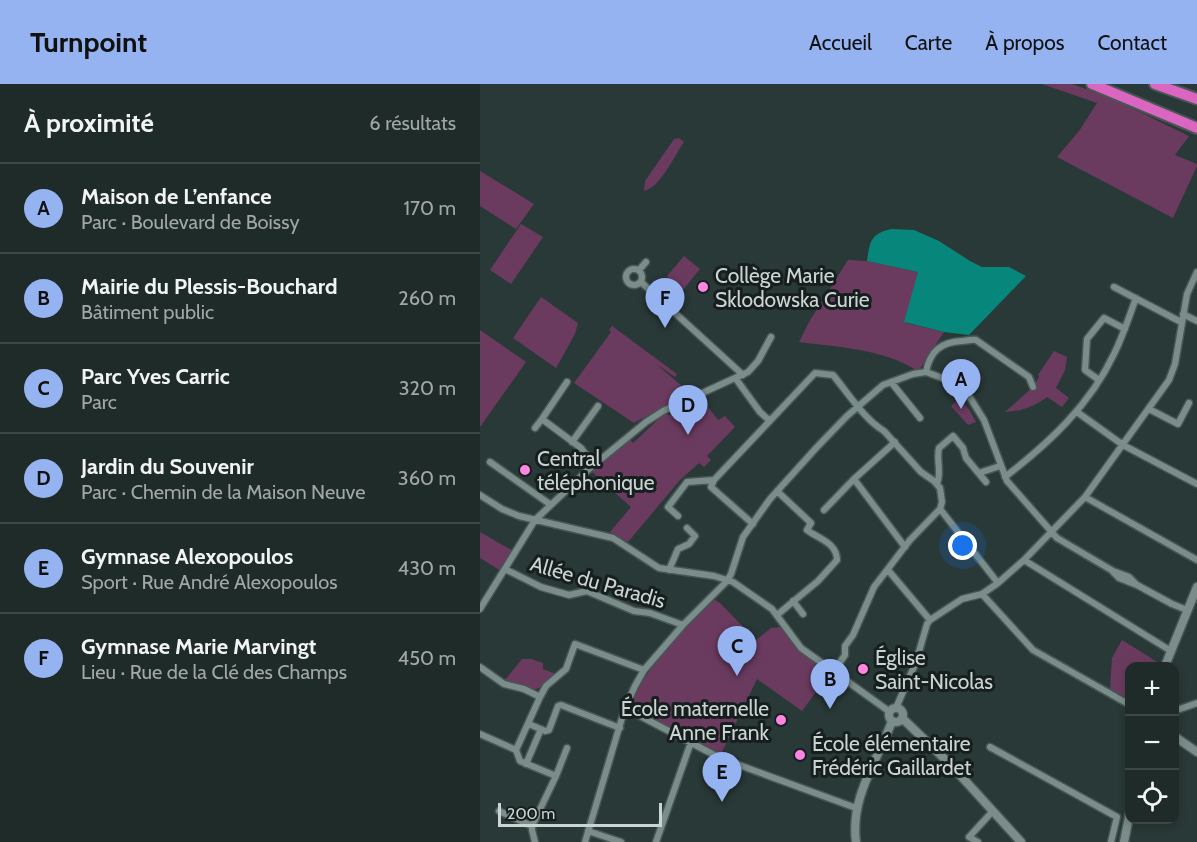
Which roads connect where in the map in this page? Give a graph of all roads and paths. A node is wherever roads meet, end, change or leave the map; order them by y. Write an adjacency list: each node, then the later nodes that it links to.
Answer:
1 (1092, 84): 4 (highway)
2 (1155, 84): 3 (highway)
3 (1197, 99)
4 (1197, 128)
5 (646, 262): 6 (street)
6 (639, 270): 8 (street); 8 (street)
7 (1197, 272): 11 (street)
8 (641, 282): 17 (street)
9 (1114, 287): 10 (street)
10 (1136, 298): 13 (street); 14 (street)
11 (1183, 314): 12 (street); 13 (street)
12 (1197, 321)
13 (1181, 322): 26 (street)
14 (1125, 328): 19 (street); 19 (street)
15 (771, 337): 17 (street)
16 (926, 372): 21 (street); 22 (street); 36 (street)
17 (743, 375): 18 (street)
18 (736, 379): 30 (street); 35 (street)
19 (1100, 380): 27 (street)
20 (567, 382): 29 (street)
21 (891, 382): 25 (street); 28 (street)
22 (1033, 387)
23 (1189, 404): 26 (street)
24 (598, 406): 32 (street)
25 (859, 407): 30 (street); 33 (street); 45 (street)
26 (1149, 409): 34 (street)
27 (1077, 412): 34 (street); 39 (street)
28 (920, 418)
29 (542, 419): 31 (street); 32 (street)
30 (770, 421): 41 (street)
31 (535, 428)
32 (572, 442): 35 (street)
33 (895, 442): 40 (street); 43 (street)
34 (1123, 445): 44 (street); 47 (street)
35 (594, 465): 48 (street)
36 (1000, 466): 38 (street); 39 (street)
37 (489, 471): 48 (street)
38 (979, 473): 42 (street); 43 (street)
39 (1005, 477): 55 (street)
40 (854, 479): 50 (street); 56 (street)
41 (714, 480): 51 (street); 53 (street)
42 (987, 482)
43 (937, 483): 49 (street)
44 (1197, 484)
45 (777, 491): 53 (street); 66 (street)
46 (480, 495): 52 (street)
47 (1085, 497): 55 (street); 58 (street)
48 (551, 505): 52 (street)
49 (939, 509): 56 (street); 63 (street)
50 (824, 510)
51 (678, 516)
52 (535, 520): 59 (street); 60 (street)
53 (753, 524): 62 (street)
54 (687, 528): 60 (street)
55 (1052, 532): 57 (street); 68 (street)
56 (905, 547): 61 (street)
57 (1024, 560): 63 (street); 73 (street)
58 (1197, 560)
59 (505, 569): 67 (street); 72 (street, Allée du Paradis)
60 (669, 570): 62 (street)
61 (888, 570): 71 (street); 77 (street)
62 (727, 581): 70 (street); 72 (street)
63 (998, 583): 65 (street)
64 (1197, 587): 68 (street)
65 (982, 594): 71 (street); 79 (street)
66 (793, 601): 69 (street); 70 (street)
67 (480, 609)
68 (1186, 613): 73 (street)
69 (803, 614)
70 (777, 615): 77 (street)
71 (930, 620): 83 (street)
72 (683, 625): 76 (street)
73 (1171, 651): 74 (street)
74 (1167, 662)
75 (480, 667): 78 (street)
76 (645, 670): 78 (street); 81 (street)
77 (834, 671): 83 (street)
78 (540, 696): 84 (street)
79 (1125, 702)
80 (1197, 703): 82 (street)
81 (625, 708): 85 (street); 89 (street)
82 (1179, 709)
83 (893, 714): 96 (street); 98 (street)
84 (529, 724): 86 (street); 91 (street)
85 (620, 728): 86 (street); 101 (street)
86 (541, 729): 94 (street)
87 (481, 736): 91 (street)
88 (1179, 739): 93 (street)
89 (691, 742): 96 (street); 105 (street)
90 (990, 747): 109 (street)
91 (517, 748): 94 (street)
92 (567, 748): 95 (street)
93 (1197, 752)
94 (526, 764): 95 (street)
95 (556, 776): 100 (street)
96 (856, 808): 106 (street)
97 (499, 811): 100 (street)
98 (992, 812): 107 (street); 108 (street)
99 (1128, 824): 110 (street)
100 (532, 826): 102 (street)
101 (588, 831): 103 (street); 104 (street)
102 (535, 842)
103 (585, 842)
104 (621, 842)
105 (656, 842)
106 (856, 842)
107 (978, 842)
108 (1021, 842)
109 (1111, 842)
110 (1124, 842)

